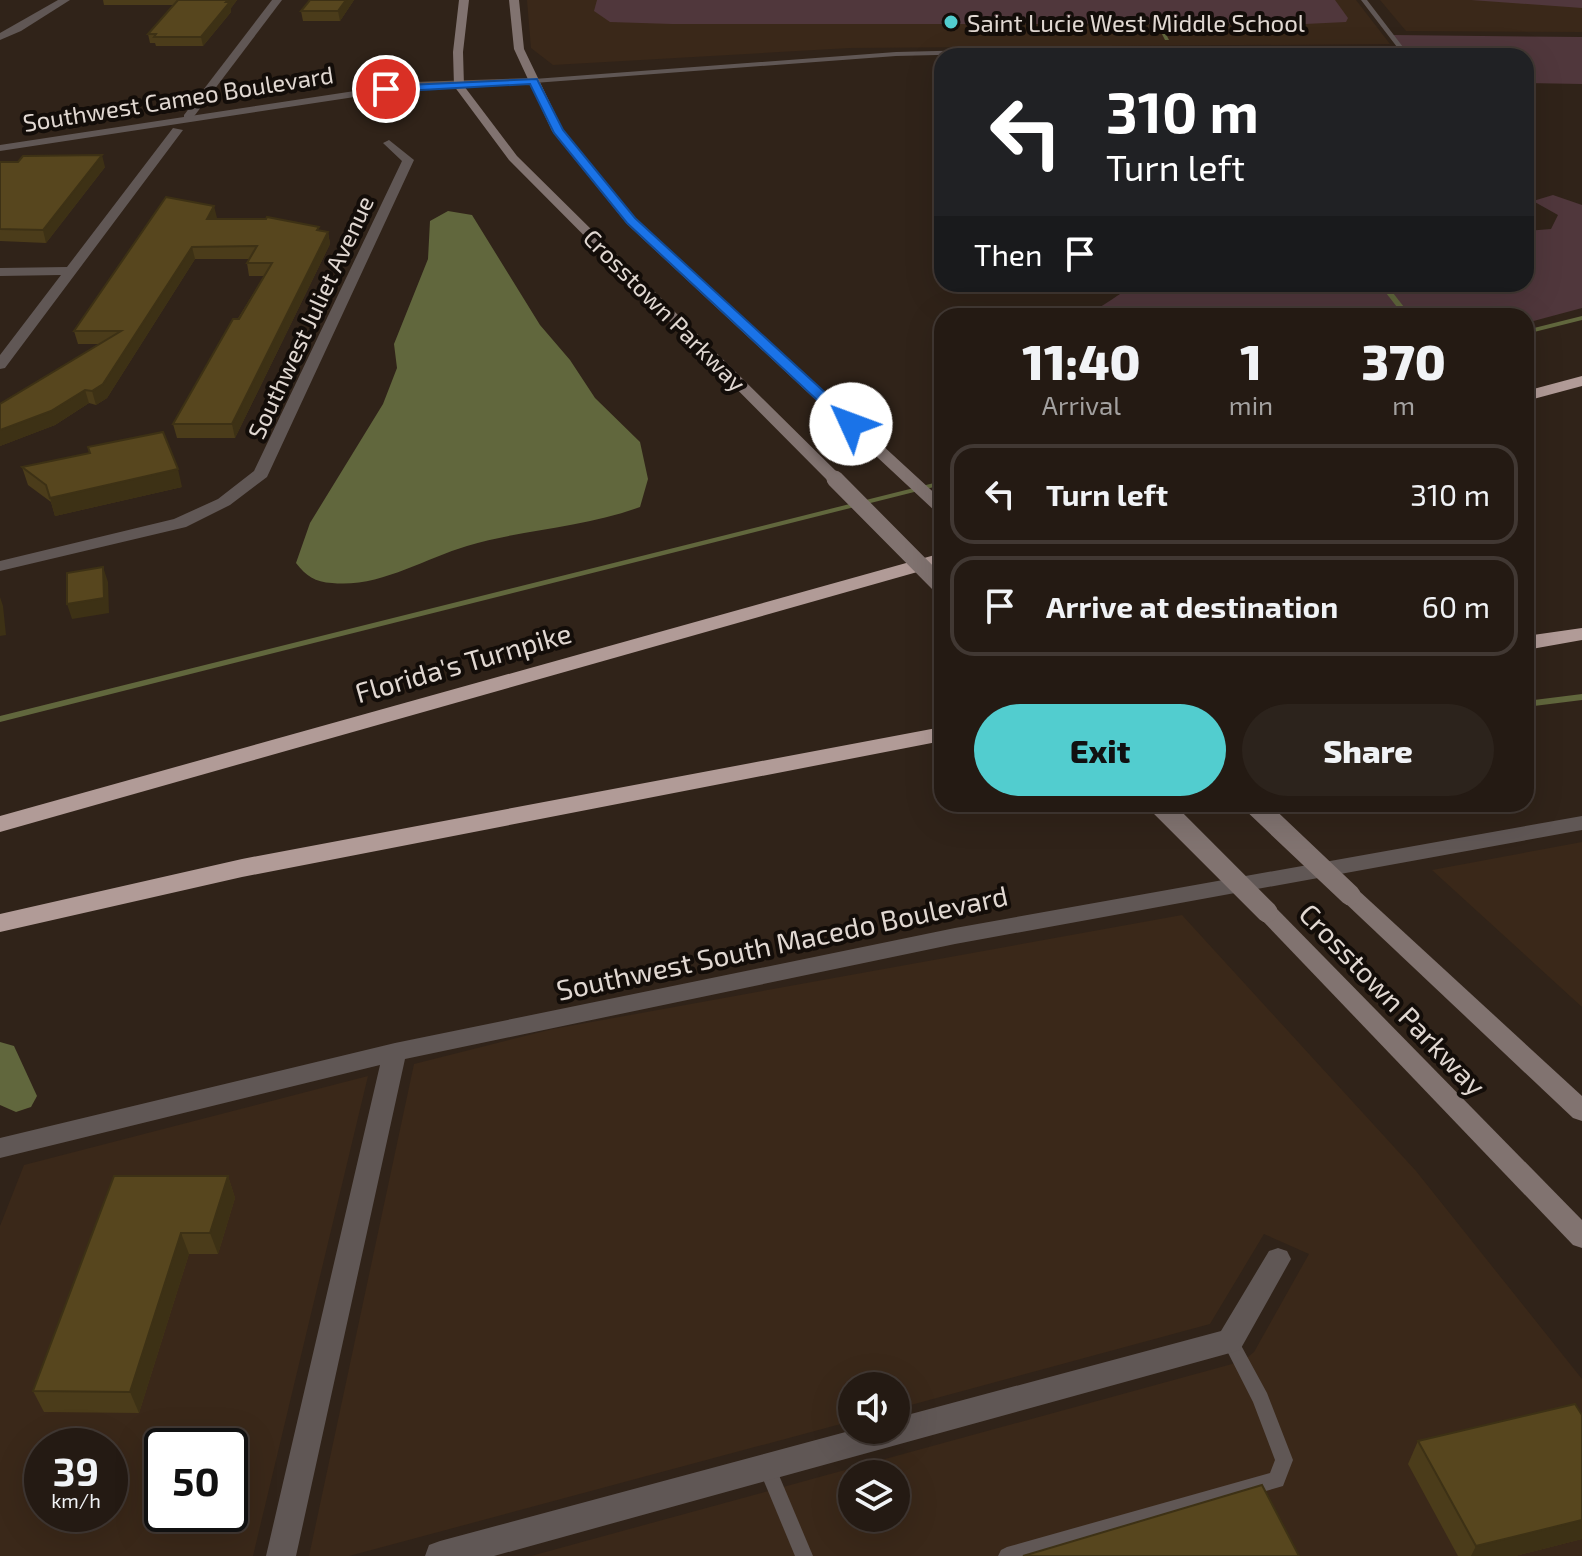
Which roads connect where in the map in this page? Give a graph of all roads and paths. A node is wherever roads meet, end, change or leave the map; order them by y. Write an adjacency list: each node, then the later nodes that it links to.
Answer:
1 (65, 0): 6 (street)
2 (277, 0): 11 (street)
3 (464, 0): 10 (main road)
4 (514, 0): 9 (main road, Crosstown Parkway)
5 (1364, 0): 7 (lane)
6 (0, 37)
7 (1400, 48)
8 (934, 53): 9 (lane)
9 (534, 81): 10 (street, Southwest Cameo Boulevard); 21 (main road, Crosstown Parkway)
10 (459, 86): 11 (street, Southwest Cameo Boulevard); 12 (street, Southwest Cameo Boulevard); 24 (main road, Crosstown Parkway, bridge)
11 (188, 117): 14 (street, Southwest Cameo Boulevard)
12 (177, 130): 15 (street, Southwest Cameo Boulevard); 16 (street)
13 (389, 143): 23 (street, Southwest Juliet Avenue)
14 (0, 148)
15 (0, 156)
16 (71, 271): 17 (street); 18 (street)
17 (0, 272)
18 (0, 365)
19 (1582, 381): 20 (highway)
20 (1534, 394)
21 (934, 502)
22 (934, 561): 31 (highway, Florida's Turnpike)
23 (0, 566)
24 (934, 579)
25 (1582, 634): 26 (highway)
26 (1534, 642)
27 (934, 736): 32 (highway)
28 (1167, 812): 36 (main road, Crosstown Parkway, bridge)
29 (1262, 812): 34 (main road, Crosstown Parkway, bridge)
30 (1582, 823): 33 (street, Southwest South Macedo Boulevard)
31 (0, 824)
32 (0, 923)
33 (395, 1052): 35 (street, Southwest South Macedo Boulevard); 40 (street)
34 (1582, 1111)
35 (0, 1148)
36 (1582, 1237)
37 (1278, 1259): 38 (street)
38 (1230, 1341): 39 (street); 43 (lane)
39 (767, 1467): 41 (street); 42 (lane)
40 (281, 1556)
41 (440, 1556)
42 (804, 1556)
43 (1007, 1556)

